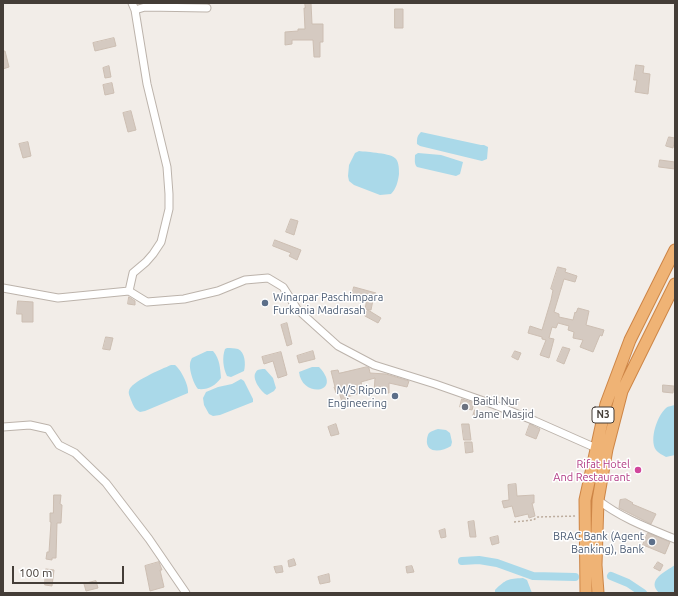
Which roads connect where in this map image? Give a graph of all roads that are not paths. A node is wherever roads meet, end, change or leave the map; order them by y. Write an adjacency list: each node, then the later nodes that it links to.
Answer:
1 (133, 7): 2 (street); 6 (street)
2 (207, 8)
3 (675, 250): 8 (highway, N3)
4 (675, 284): 9 (highway, N3)
5 (3, 288): 6 (street)
6 (129, 291): 8 (street)
7 (3, 427): 11 (street)
8 (596, 448): 12 (highway, N3)
9 (598, 500): 10 (street); 13 (highway, N3)
10 (675, 539)
11 (186, 593)
12 (586, 593)
13 (598, 593)

